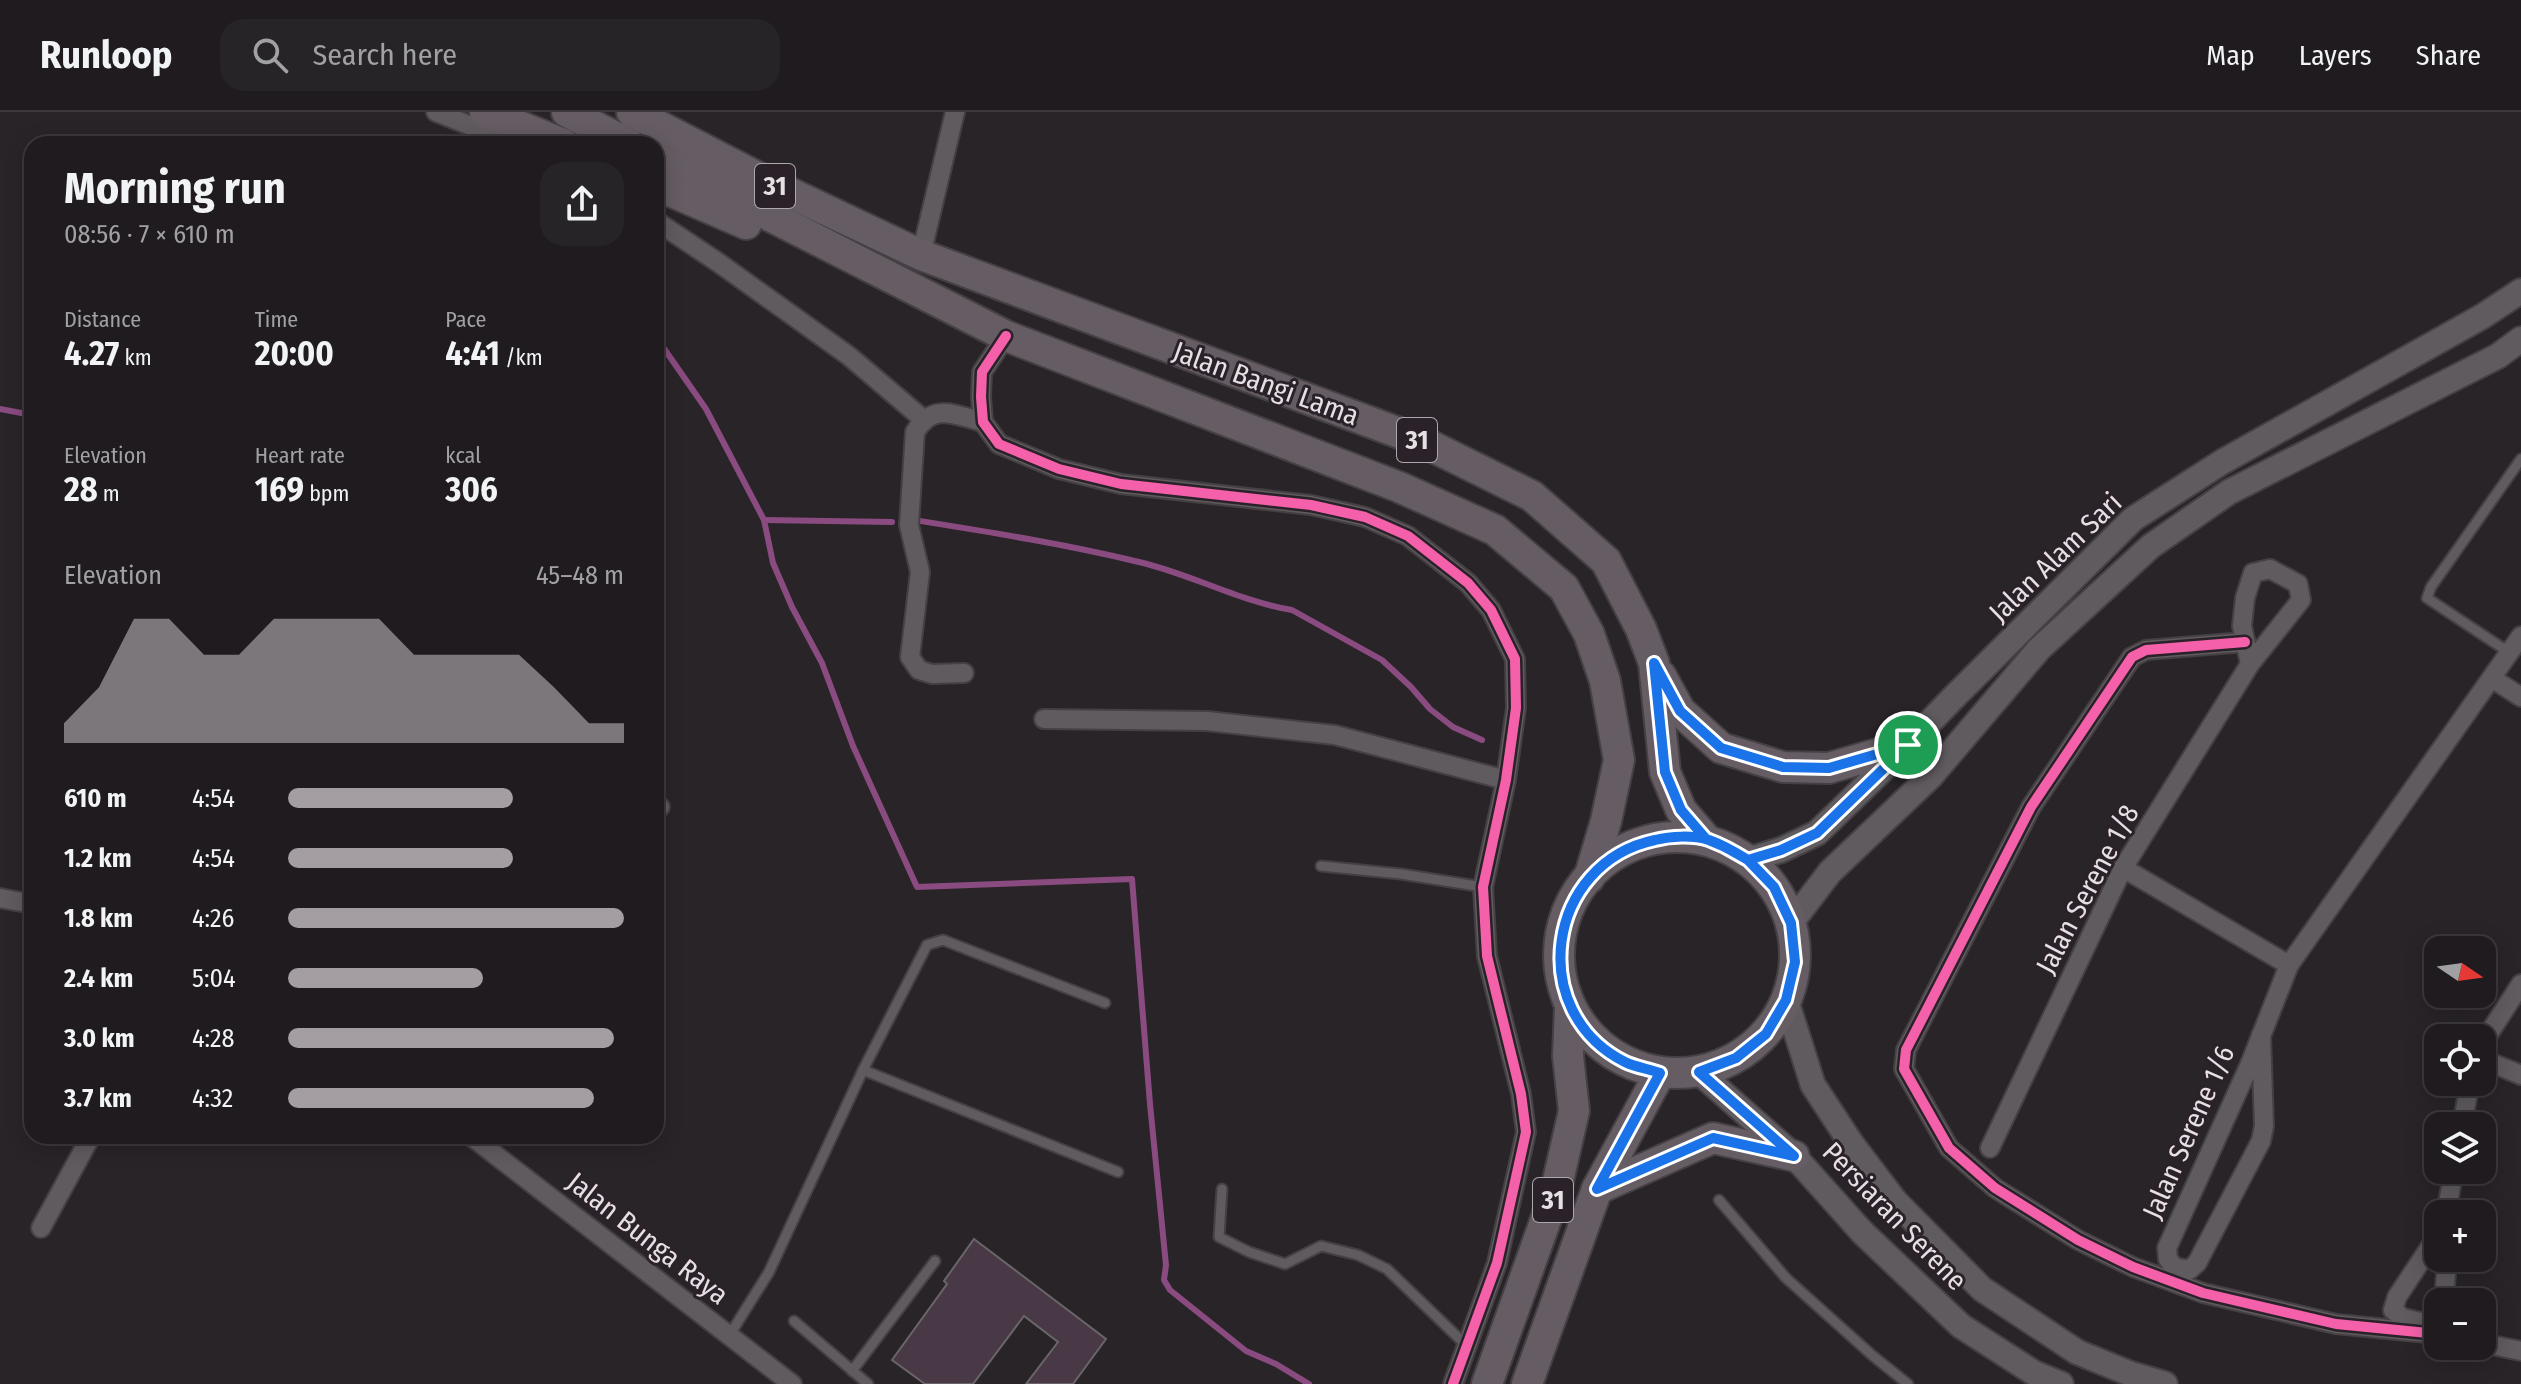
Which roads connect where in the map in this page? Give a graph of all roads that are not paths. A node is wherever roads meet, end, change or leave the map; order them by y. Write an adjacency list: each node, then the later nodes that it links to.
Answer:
1 (436, 112): 6 (street)
2 (485, 112): 7 (main road)
3 (567, 112): 8 (main road)
4 (632, 112): 12 (main road, Jalan Bangi Lama / 31)
5 (955, 112): 12 (street)
6 (496, 136)
7 (544, 136)
8 (614, 136)
9 (664, 162): 13 (main road, Jalan Bangi Lama / 31)
10 (664, 189): 13 (main road, Jalan Bangi Lama / 31)
11 (664, 227): 17 (street)
12 (921, 255): 23 (main road, Jalan Bangi Lama / 31)
13 (880, 271): 15 (main road, Jalan Bangi Lama / 31)
14 (2521, 291): 29 (street, Jalan Alam Sari)
15 (1006, 336): 18 (street); 35 (main road, Jalan Bangi Lama / 31)
16 (2521, 339): 39 (street, Jalan Alam Sari)
17 (923, 419): 18 (street); 25 (street)
18 (983, 422): 30 (street)
19 (2521, 459): 22 (lane)
20 (2521, 636): 22 (street, Jalan Serene 1/6)
21 (2245, 642): 24 (street, Jalan Serene 1/8); 24 (street, Jalan Serene 1/8); 65 (street)
22 (2510, 653): 26 (street, Jalan Serene 1/6)
23 (1654, 663): 29 (main road); 31 (main road, Jalan Bangi Lama / 31)
24 (2250, 664): 34 (street, Jalan Serene 1/8)
25 (964, 673)
26 (2493, 679): 27 (street); 40 (street, Jalan Serene 1/6)
27 (2521, 697)
28 (1044, 719): 30 (street)
29 (1908, 745): 32 (street, Jalan Alam Sari)
30 (1506, 780): 36 (street)
31 (1706, 839): 32 (main road, Jalan Bangi Lama / 31); 35 (main road, Jalan Bangi Lama / 31)
32 (1748, 860): 39 (main road, Jalan Bangi Lama / 31)
33 (1321, 866): 36 (lane)
34 (2123, 868): 40 (street); 54 (street, Jalan Serene 1/8)
35 (1589, 878): 44 (main road, Jalan Bangi Lama / 31)
36 (1483, 887): 67 (street)
37 (0, 898): 38 (street)
38 (24, 902)
39 (1791, 923): 42 (main road, Jalan Bangi Lama / 31)
40 (2289, 965): 46 (street, Jalan Serene 1/6)
41 (2521, 984): 45 (street)
42 (1786, 1000): 49 (main road, Jalan Bangi Lama / 31); 71 (street, Persiaran Serene)
43 (1105, 1003): 48 (lane)
44 (1570, 1007): 50 (main road, Jalan Bangi Lama / 31); 75 (main road, Jalan Bangi Lama / 31)
45 (2495, 1024)
46 (2261, 1035): 46 (street, Jalan Serene 1/6)
47 (2496, 1065): 51 (street)
48 (863, 1070): 56 (lane); 66 (lane)
49 (1699, 1072): 50 (main road, Jalan Bangi Lama / 31); 55 (street, Persiaran Serene)
50 (1660, 1073): 58 (main road, 31)
51 (2521, 1075)
52 (87, 1144): 60 (street)
53 (481, 1144): 66 (street, Jalan Bunga Raya)
54 (1990, 1148)
55 (1794, 1156): 58 (main road); 78 (street, Persiaran Serene)
56 (1118, 1172)
57 (1222, 1189): 67 (lane)
58 (1597, 1189): 76 (main road, 31)
59 (1719, 1200): 77 (lane)
60 (41, 1228)
61 (2424, 1256): 64 (street)
62 (935, 1261): 70 (lane)
63 (794, 1321): 70 (lane)
64 (2424, 1323)
65 (2424, 1333)
66 (729, 1336): 72 (street, Jalan Bunga Raya)
67 (1467, 1346): 74 (street)
68 (2496, 1346): 69 (street)
69 (2521, 1351)
70 (852, 1371): 73 (lane)
71 (2130, 1379): 79 (street, Persiaran Serene)
72 (792, 1384)
73 (868, 1384)
74 (1453, 1384)
75 (1487, 1384)
76 (1527, 1384)
77 (1908, 1384)
78 (2061, 1384)
79 (2165, 1384)

